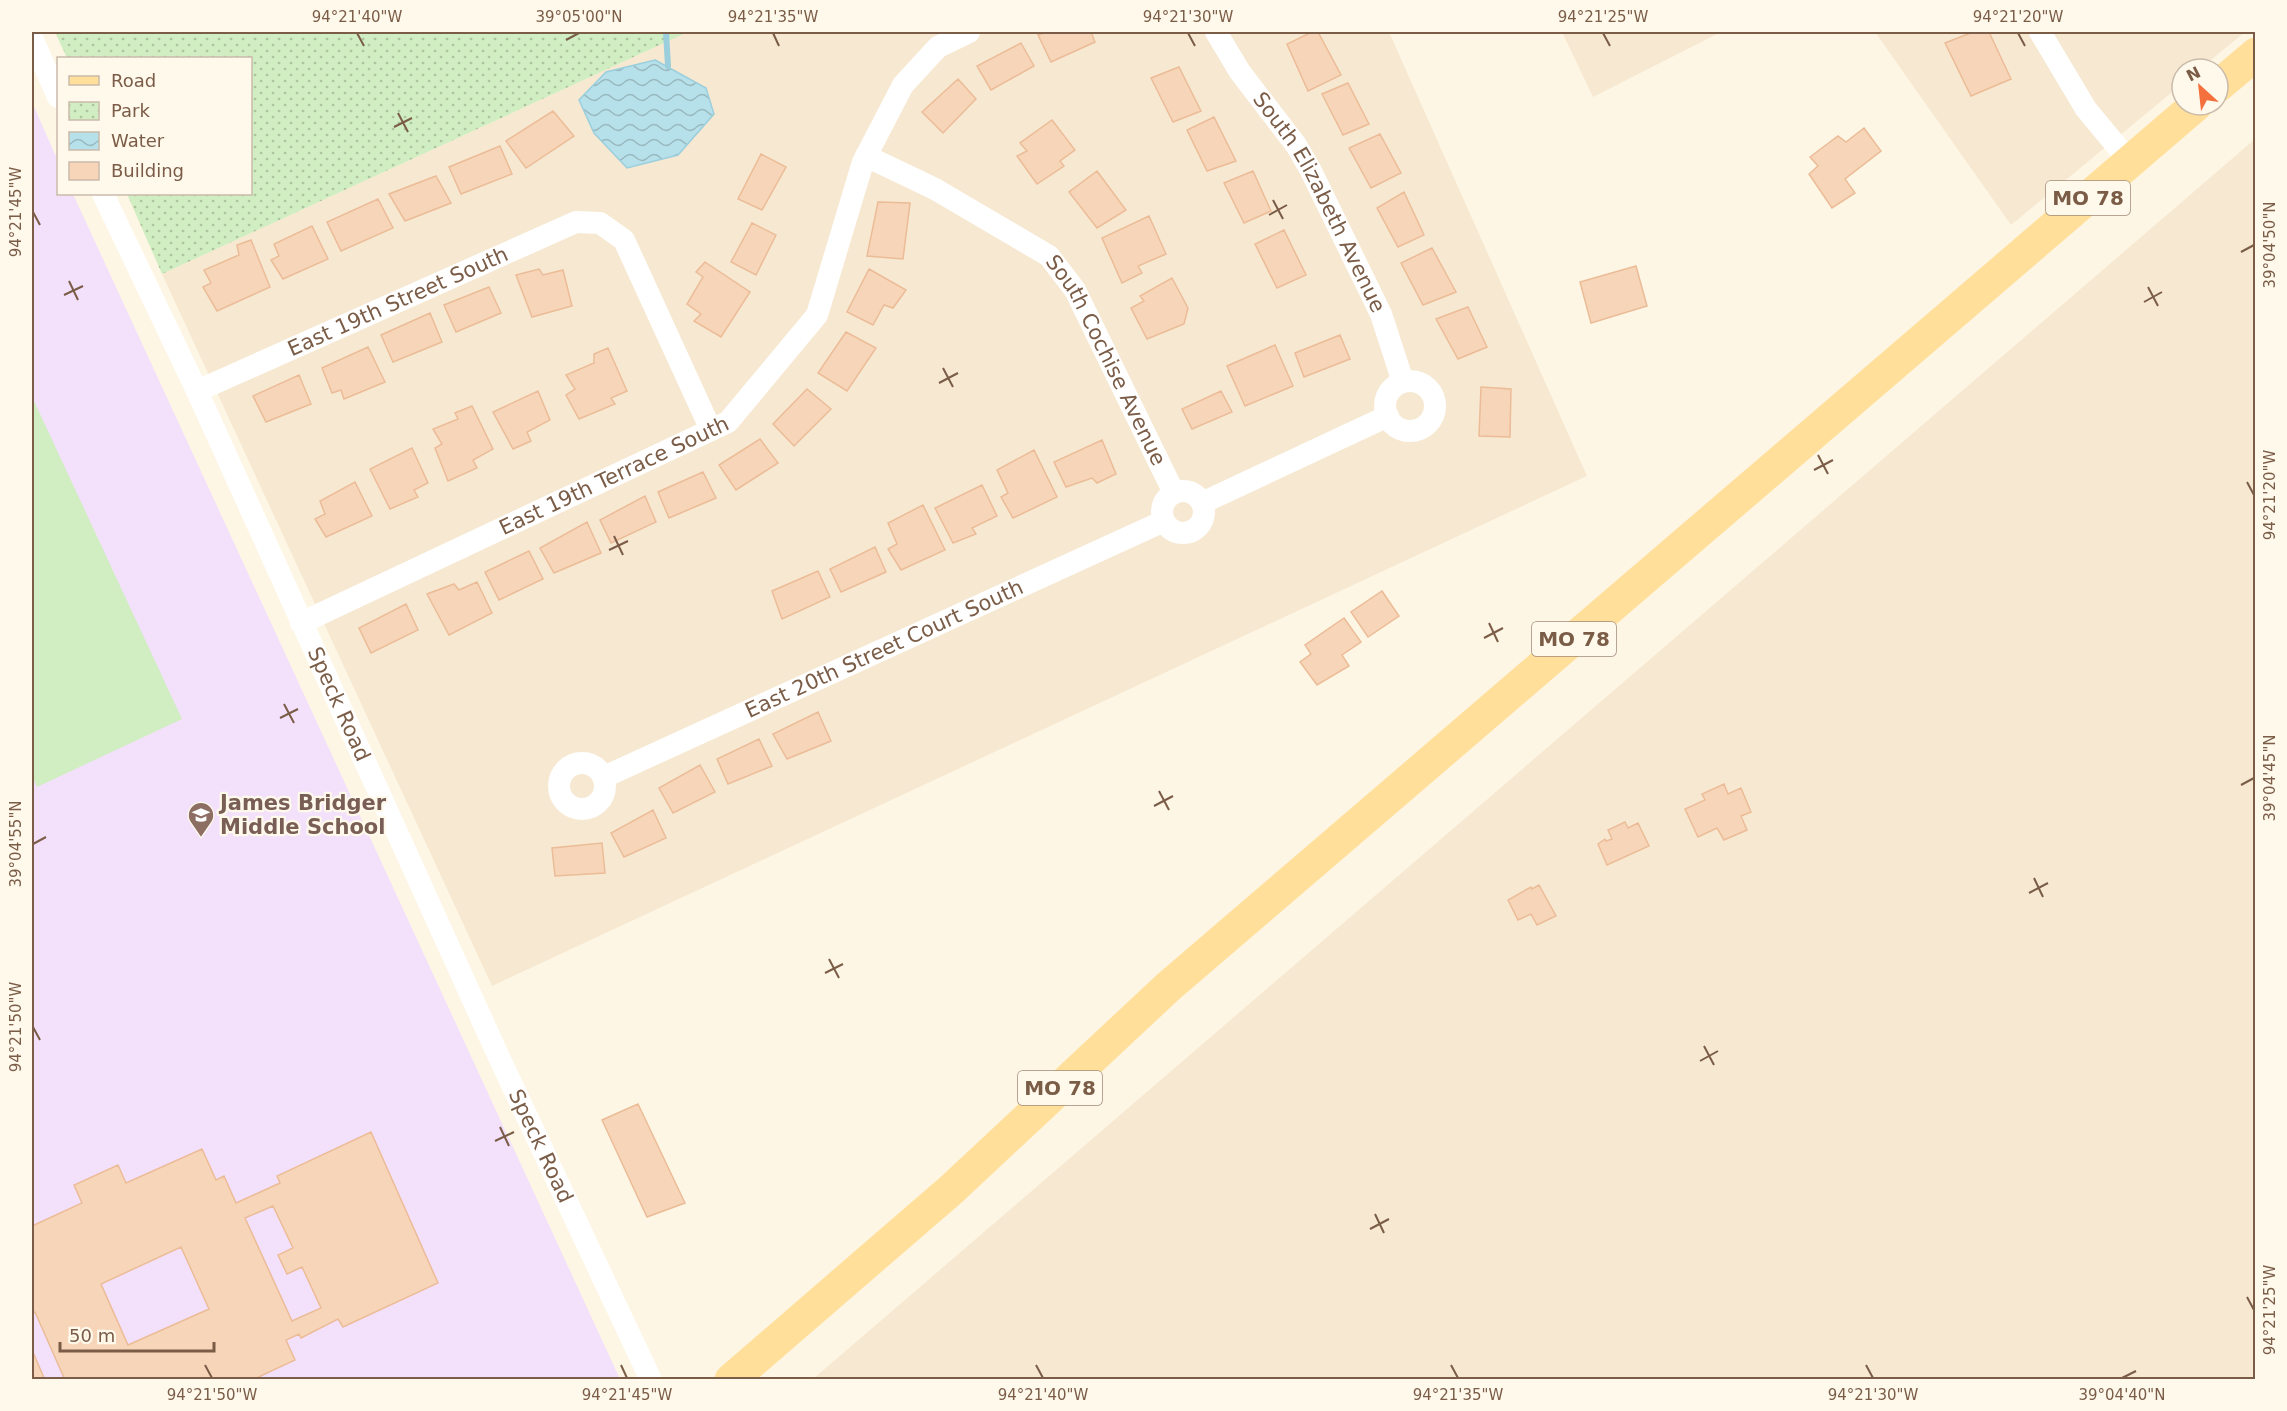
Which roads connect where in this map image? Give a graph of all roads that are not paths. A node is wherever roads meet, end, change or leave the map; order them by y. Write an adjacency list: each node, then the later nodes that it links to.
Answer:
1 (969, 32): 9 (street, East 19th Terrace South)
2 (1216, 32): 12 (street, South Elizabeth Avenue)
3 (2040, 32): 10 (street)
4 (32, 38): 7 (street)
5 (2256, 54): 6 (main road)
6 (2230, 76)
7 (57, 95)
8 (2182, 117): 10 (main road, MO 78)
9 (866, 156): 15 (street, East 19th Terrace South); 16 (street, South Cochise Avenue)
10 (2130, 162): 22 (main road, MO 78)
11 (103, 195): 13 (street, Speck Road)
12 (1403, 382): 14 (street); 14 (street)
13 (198, 391): 15 (street, East 19th Street South); 19 (street, Speck Road)
14 (1388, 416): 17 (street)
15 (711, 430): 19 (street, East 19th Terrace South)
16 (1174, 493): 17 (street); 18 (street)
17 (1202, 503): 18 (street)
18 (1164, 520): 20 (street, East 20th Street Court South)
19 (302, 623): 21 (street, Speck Road)
20 (604, 777)
21 (651, 1380)
22 (731, 1380)

